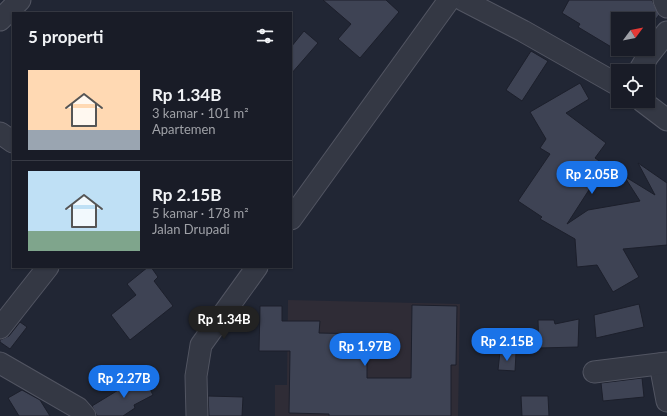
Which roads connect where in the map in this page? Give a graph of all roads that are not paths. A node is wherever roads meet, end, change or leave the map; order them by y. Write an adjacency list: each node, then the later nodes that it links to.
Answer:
1 (20, 0): 6 (street)
2 (449, 0): 14 (street)
3 (463, 0): 9 (street)
4 (664, 0): 5 (street)
5 (667, 7)
6 (0, 20)
7 (667, 32): 8 (street)
8 (643, 64)
9 (611, 81)
10 (651, 108): 11 (street)
11 (667, 120)
12 (0, 133): 13 (street)
13 (12, 141)
14 (292, 218)
15 (47, 268): 17 (street)
16 (256, 268): 23 (street)
17 (0, 328)
18 (0, 363): 22 (street)
19 (664, 364): 20 (street); 21 (street)
20 (594, 372)
21 (667, 401)
22 (85, 416)
23 (197, 416)

